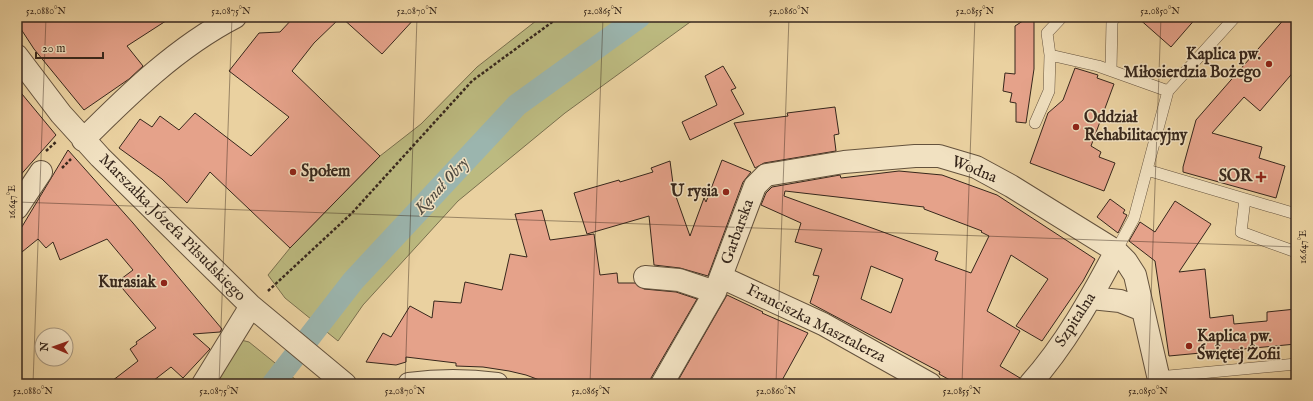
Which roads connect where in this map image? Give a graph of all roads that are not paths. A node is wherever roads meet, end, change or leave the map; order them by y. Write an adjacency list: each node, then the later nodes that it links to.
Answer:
1 (235, 17): 10 (street)
2 (1062, 17): 5 (lane)
3 (1116, 17): 7 (lane)
4 (1235, 17): 8 (lane)
5 (1050, 55): 7 (lane); 9 (lane)
6 (17, 56): 10 (street, Marszałka Józefa Piłsudskiego)
7 (1111, 70): 8 (lane)
8 (1168, 91): 11 (lane)
9 (1035, 123)
10 (83, 140): 23 (street, Marszałka Józefa Piłsudskiego)
11 (1147, 170): 14 (lane); 17 (lane)
12 (41, 172): 15 (street)
13 (766, 175): 17 (street, Wodna); 20 (street, Garbarska)
14 (1245, 199): 16 (lane); 18 (lane)
15 (17, 208)
16 (1296, 214)
17 (1116, 251): 21 (street, Szpitalna); 22 (street, Wodna)
18 (1296, 252)
19 (645, 277): 20 (street)
20 (718, 284): 30 (street, Garbarska); 31 (street, Franciszka Masztalerza)
21 (1091, 298): 22 (street); 32 (street, Szpitalna)
22 (1143, 310): 25 (street, Wodna)
23 (259, 313): 26 (street, Marszałka Józefa Piłsudskiego); 27 (street)
24 (1296, 364): 25 (lane)
25 (1159, 380)
26 (344, 381)
27 (203, 384)
28 (412, 384): 29 (street)
29 (497, 384)
30 (662, 384)
31 (930, 384)
32 (1030, 384)

